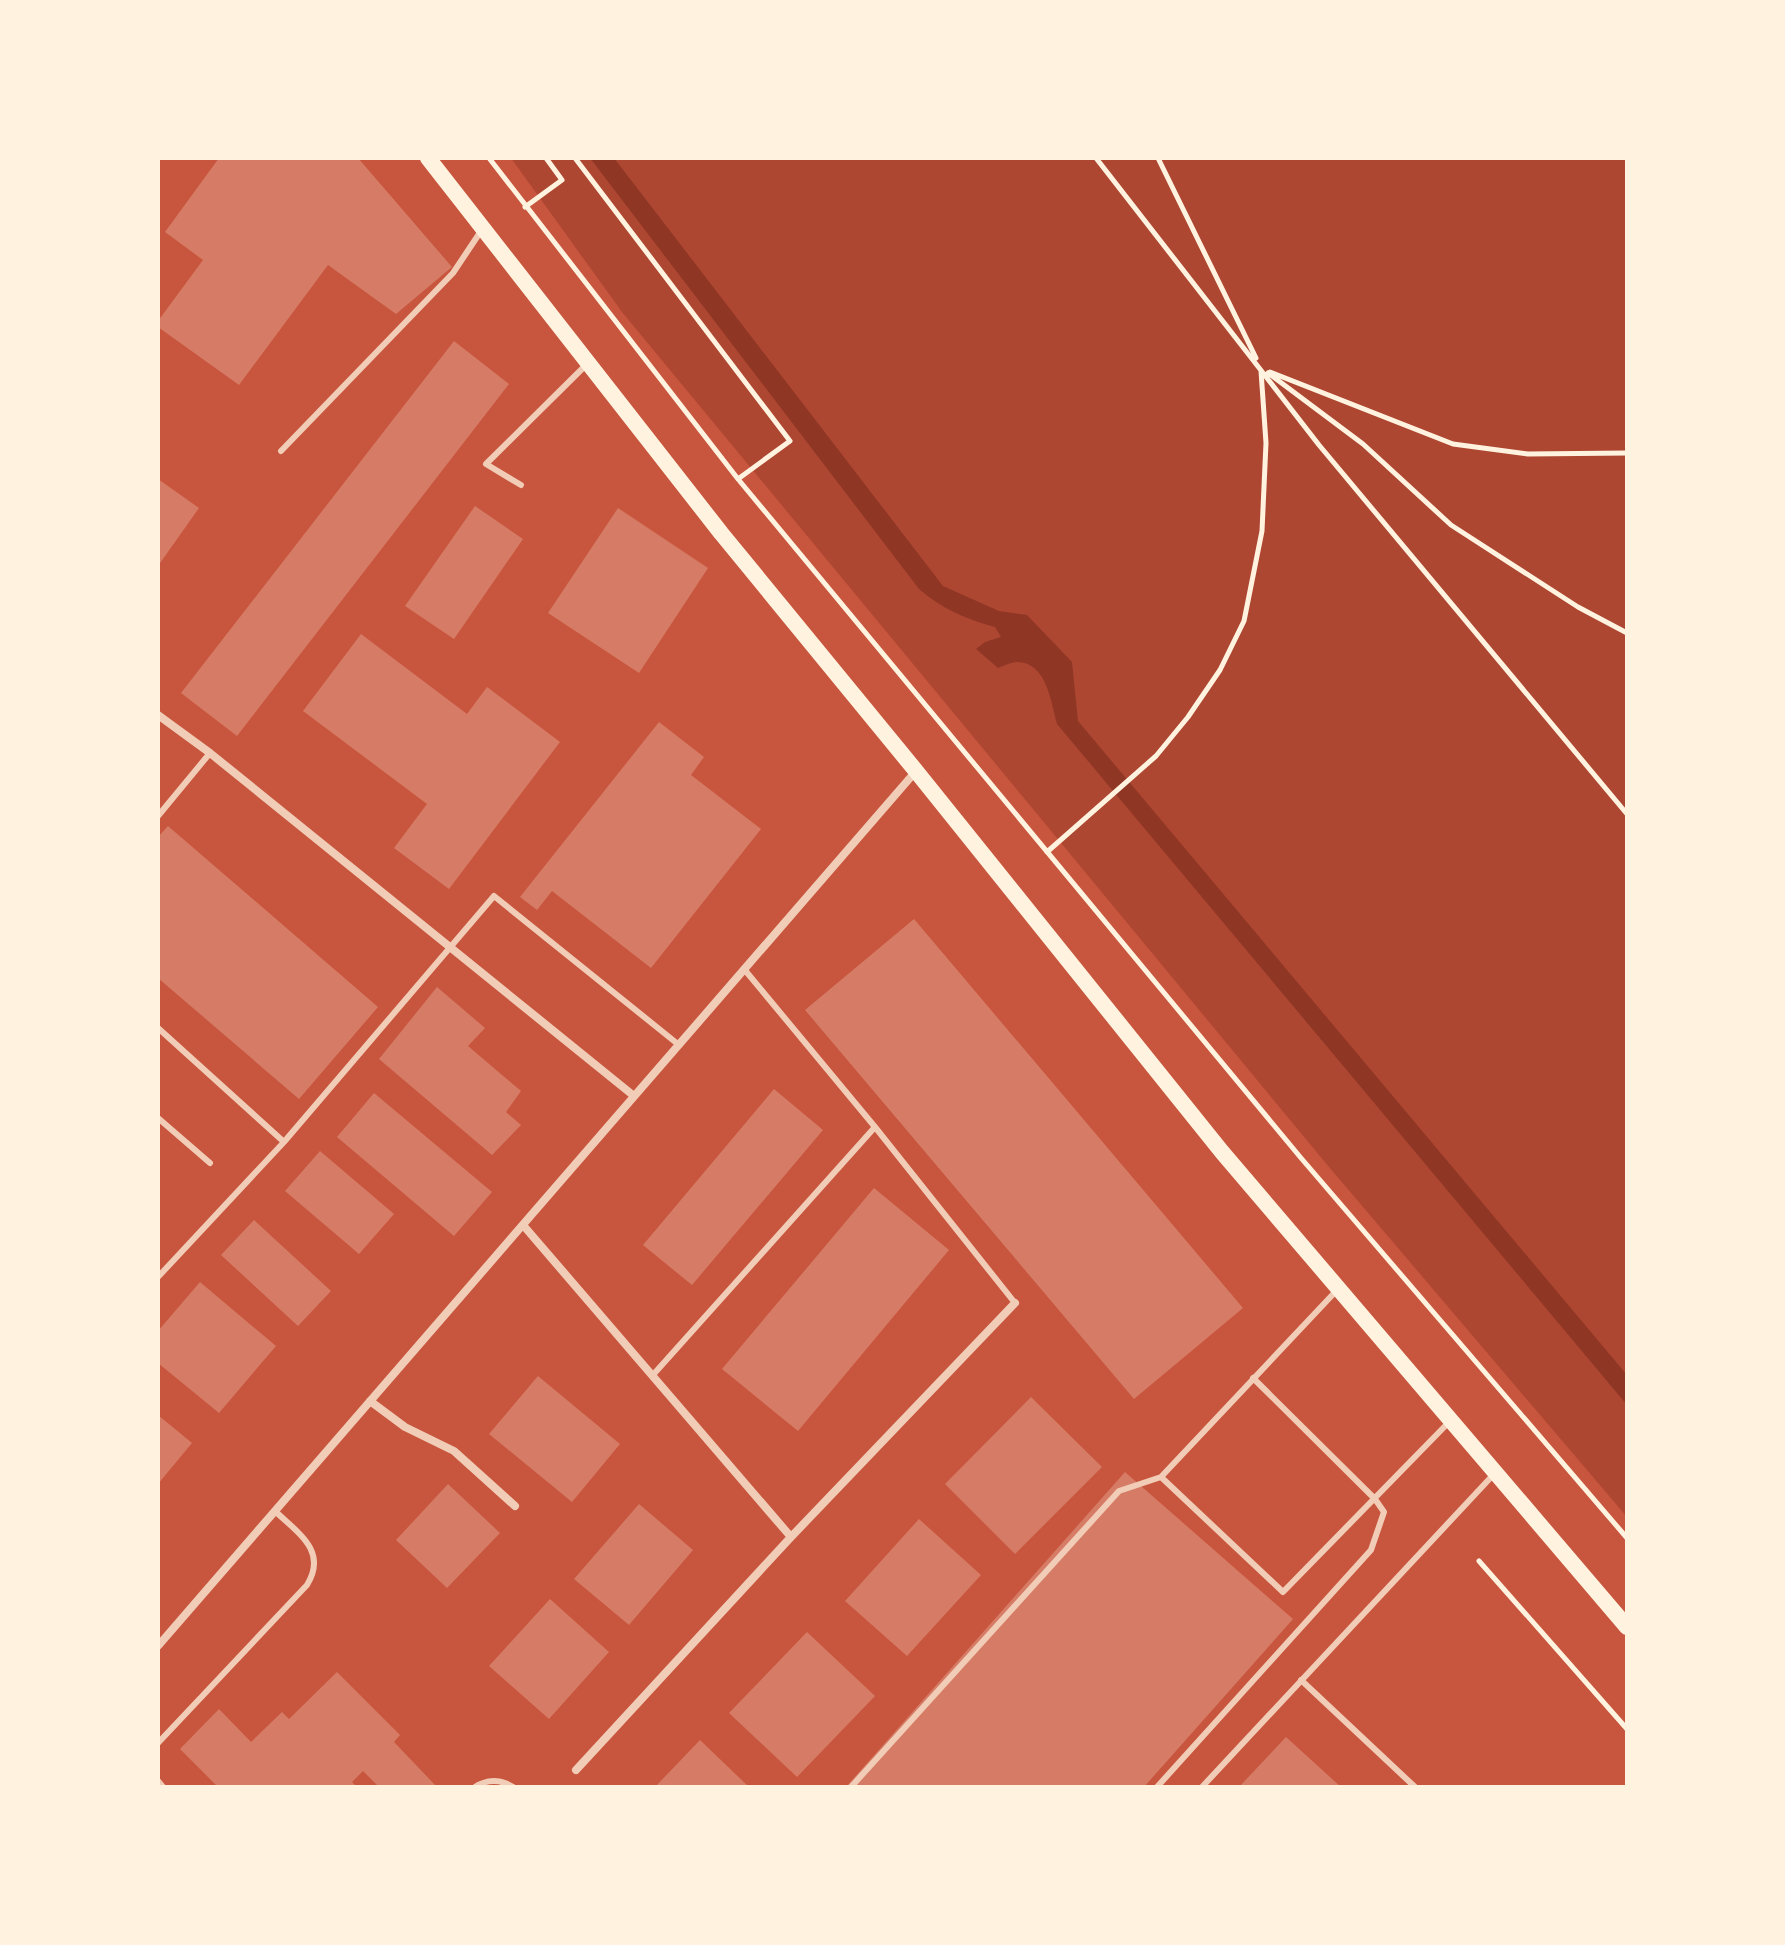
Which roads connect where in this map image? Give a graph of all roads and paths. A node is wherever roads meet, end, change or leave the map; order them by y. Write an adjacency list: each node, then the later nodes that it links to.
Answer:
1 (428, 158): 8 (main road)
2 (489, 158): 7 (path)
3 (546, 158): 7 (path)
4 (575, 158): 13 (path)
5 (1096, 158): 10 (path)
6 (1158, 158): 10 (path)
7 (525, 207): 13 (path)
8 (483, 228): 9 (main road); 11 (lane)
9 (588, 363): 14 (lane); 18 (main road)
10 (1261, 368): 12 (path); 15 (path); 19 (path); 21 (path)
11 (281, 451)
12 (1627, 453)
13 (738, 479): 21 (path)
14 (521, 485)
15 (1627, 633)
16 (158, 715): 17 (street)
17 (210, 753): 20 (lane); 22 (street)
18 (916, 771): 23 (street); 33 (main road)
19 (1627, 814)
20 (158, 816)
21 (1047, 852): 45 (path)
22 (449, 948): 25 (lane); 26 (street); 29 (lane)
23 (744, 969): 25 (street); 28 (lane)
24 (158, 1028): 29 (lane)
25 (679, 1045): 26 (street)
26 (634, 1096): 31 (street)
27 (158, 1118): 30 (lane)
28 (875, 1127): 34 (lane); 35 (lane)
29 (284, 1142): 32 (lane)
30 (210, 1163)
31 (523, 1225): 35 (street); 37 (street)
32 (158, 1277)
33 (1339, 1288): 36 (lane); 38 (main road)
34 (1015, 1303): 44 (street)
35 (652, 1376): 44 (street)
36 (1253, 1378): 40 (lane); 41 (lane)
37 (370, 1401): 42 (street); 43 (street)
38 (1451, 1420): 39 (main road); 41 (lane)
39 (1496, 1471): 47 (main road); 49 (lane)
40 (1161, 1477): 41 (lane); 57 (lane)
41 (1375, 1499): 58 (lane)
42 (515, 1506)
43 (275, 1511): 48 (street); 51 (lane)
44 (791, 1537): 52 (street)
45 (1627, 1538)
46 (1479, 1561): 50 (path)
47 (1627, 1627)
48 (158, 1646)
49 (1301, 1680): 59 (lane); 60 (lane)
50 (1627, 1729)
51 (158, 1743)
52 (576, 1770)
53 (158, 1781): 54 (lane)
54 (163, 1787)
55 (475, 1787): 56 (lane)
56 (513, 1787)
57 (851, 1787)
58 (1157, 1787)
59 (1202, 1787)
60 (1415, 1787)

